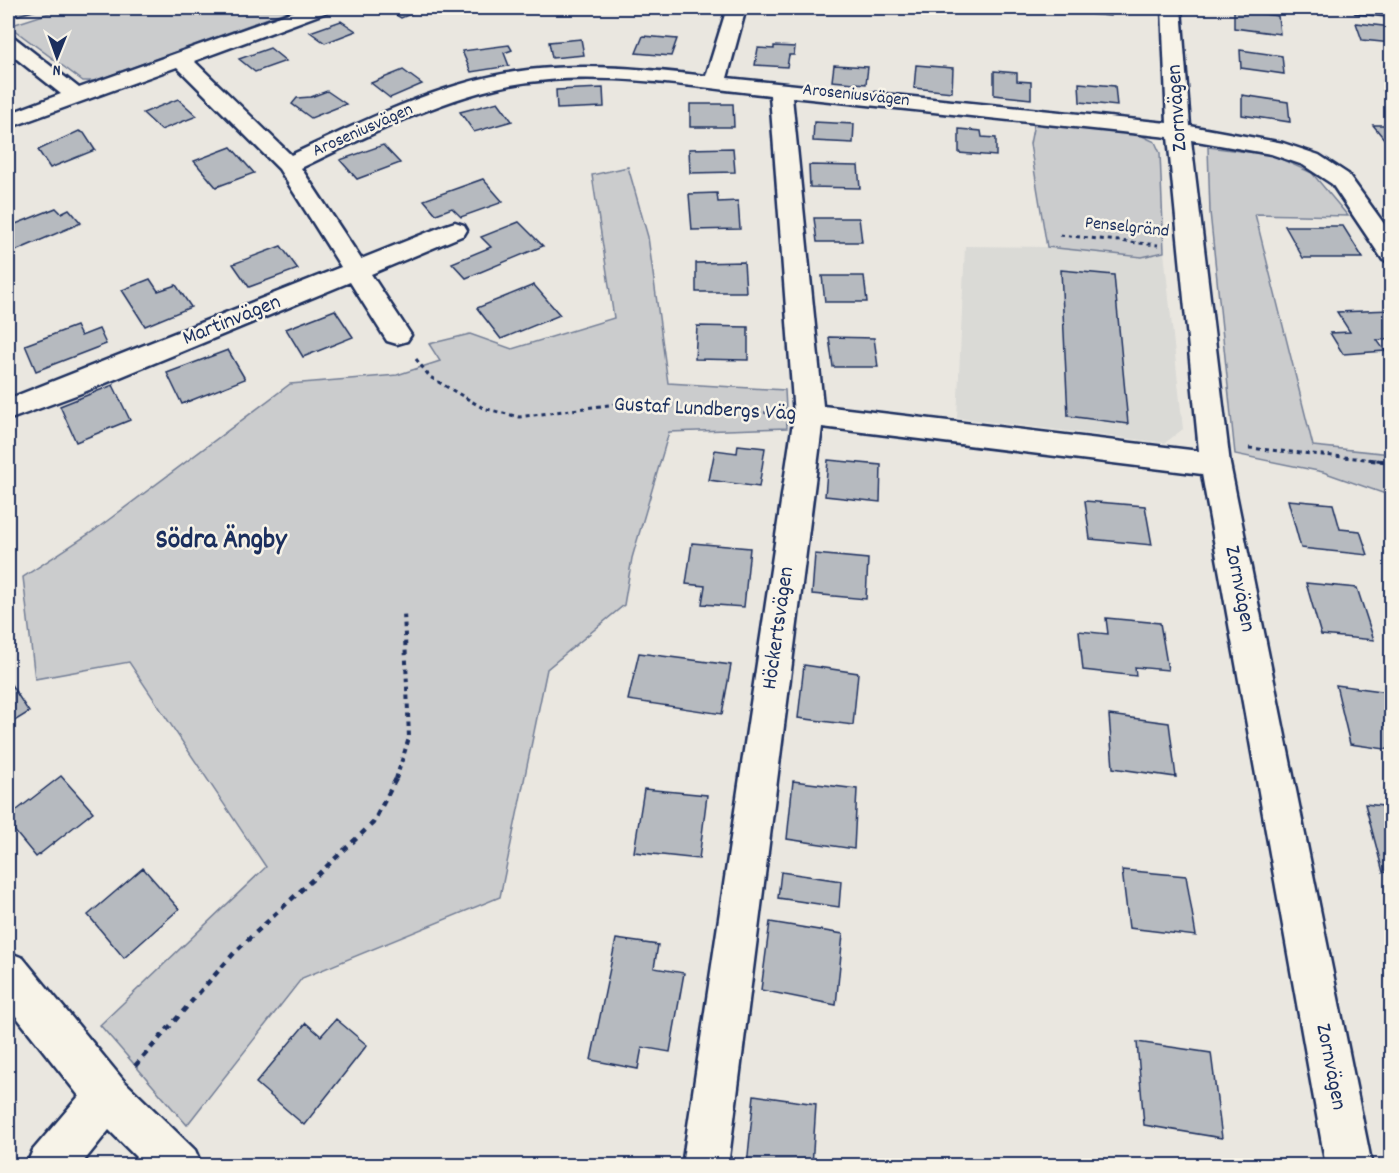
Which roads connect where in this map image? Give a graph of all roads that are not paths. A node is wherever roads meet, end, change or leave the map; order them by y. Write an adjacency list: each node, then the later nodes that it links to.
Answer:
1 (320, 8): 7 (street)
2 (736, 8): 8 (street)
3 (1172, 8): 12 (street, Zornvägen)
4 (1363, 8): 5 (street)
5 (1392, 10)
6 (8, 42): 10 (street)
7 (180, 58): 10 (street); 13 (street)
8 (715, 82): 9 (street, Aroseniusvägen); 13 (street, Aroseniusvägen)
9 (780, 88): 12 (street, Aroseniusvägen); 19 (street, Höckertsvägen)
10 (76, 96): 11 (street)
11 (8, 121)
12 (1179, 131): 15 (street, Aroseniusvägen); 20 (street, Zornvägen)
13 (288, 165): 16 (street)
14 (455, 230): 16 (street, Martinvägen)
15 (1392, 254)
16 (355, 270): 17 (street); 18 (street, Martinvägen)
17 (397, 335)
18 (8, 410)
19 (809, 415): 20 (street, Gustaf Lundbergs Väg); 25 (street, Höckertsvägen)
20 (1215, 454): 26 (street, Zornvägen)
21 (8, 974): 22 (street)
22 (108, 1097): 23 (street); 24 (street)
23 (49, 1166)
24 (179, 1166)
25 (705, 1166)
26 (1349, 1166)

